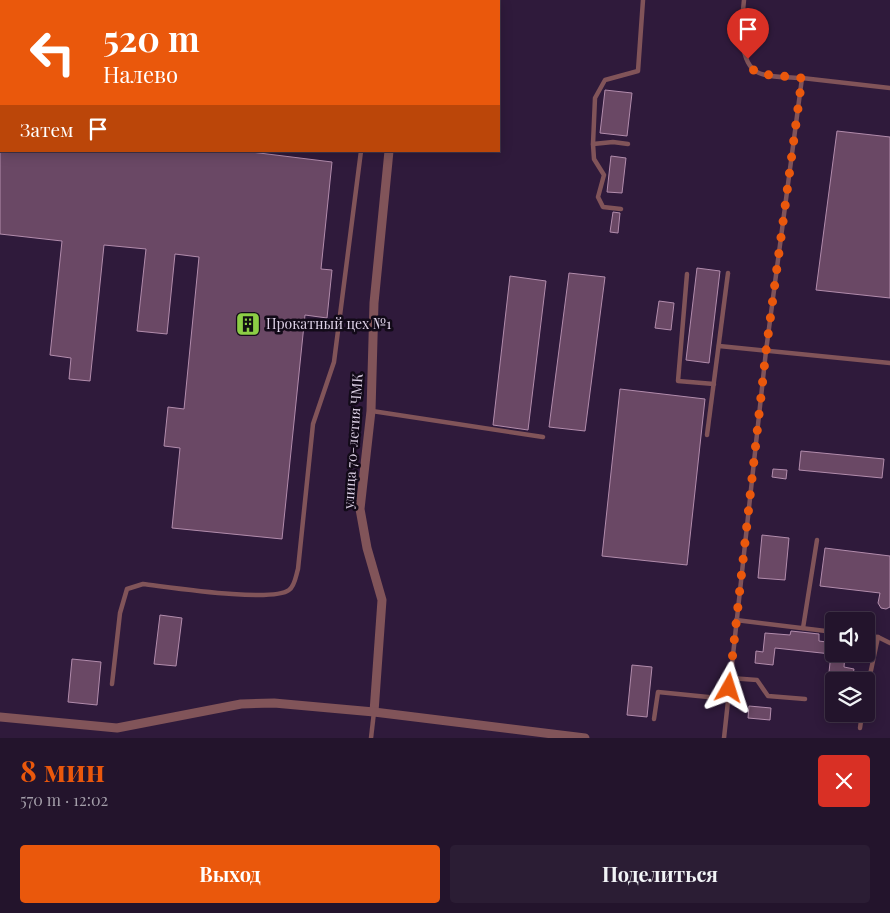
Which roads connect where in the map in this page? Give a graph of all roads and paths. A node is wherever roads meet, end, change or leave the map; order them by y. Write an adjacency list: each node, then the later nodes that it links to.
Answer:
1 (643, 0): 5 (lane)
2 (744, 0): 3 (lane)
3 (802, 78): 4 (lane); 13 (lane)
4 (890, 88)
5 (594, 144): 6 (lane); 9 (lane)
6 (628, 144)
7 (361, 152): 28 (lane)
8 (389, 152): 16 (street, улица 70-летия ЧМК)
9 (620, 210)
10 (728, 273): 12 (lane)
11 (687, 274): 15 (lane)
12 (719, 346): 13 (lane); 15 (lane)
13 (766, 351): 14 (lane); 20 (lane)
14 (890, 363)
15 (714, 384): 17 (lane)
16 (371, 411): 18 (lane); 31 (street, улица 70-летия ЧМК)
17 (707, 435)
18 (543, 437)
19 (816, 540): 21 (lane)
20 (736, 620): 21 (lane); 27 (lane)
21 (803, 628): 22 (lane)
22 (825, 631)
23 (875, 637): 24 (lane)
24 (878, 637): 25 (lane); 26 (lane)
25 (890, 643)
26 (871, 672)
27 (730, 678): 29 (lane); 30 (lane)
28 (112, 684)
29 (728, 699): 33 (lane); 38 (lane)
30 (805, 699)
31 (374, 712): 32 (street); 36 (lane); 37 (street)
32 (0, 717)
33 (654, 719)
34 (861, 722): 35 (lane)
35 (860, 728)
36 (371, 738)
37 (585, 738)
38 (724, 738)

